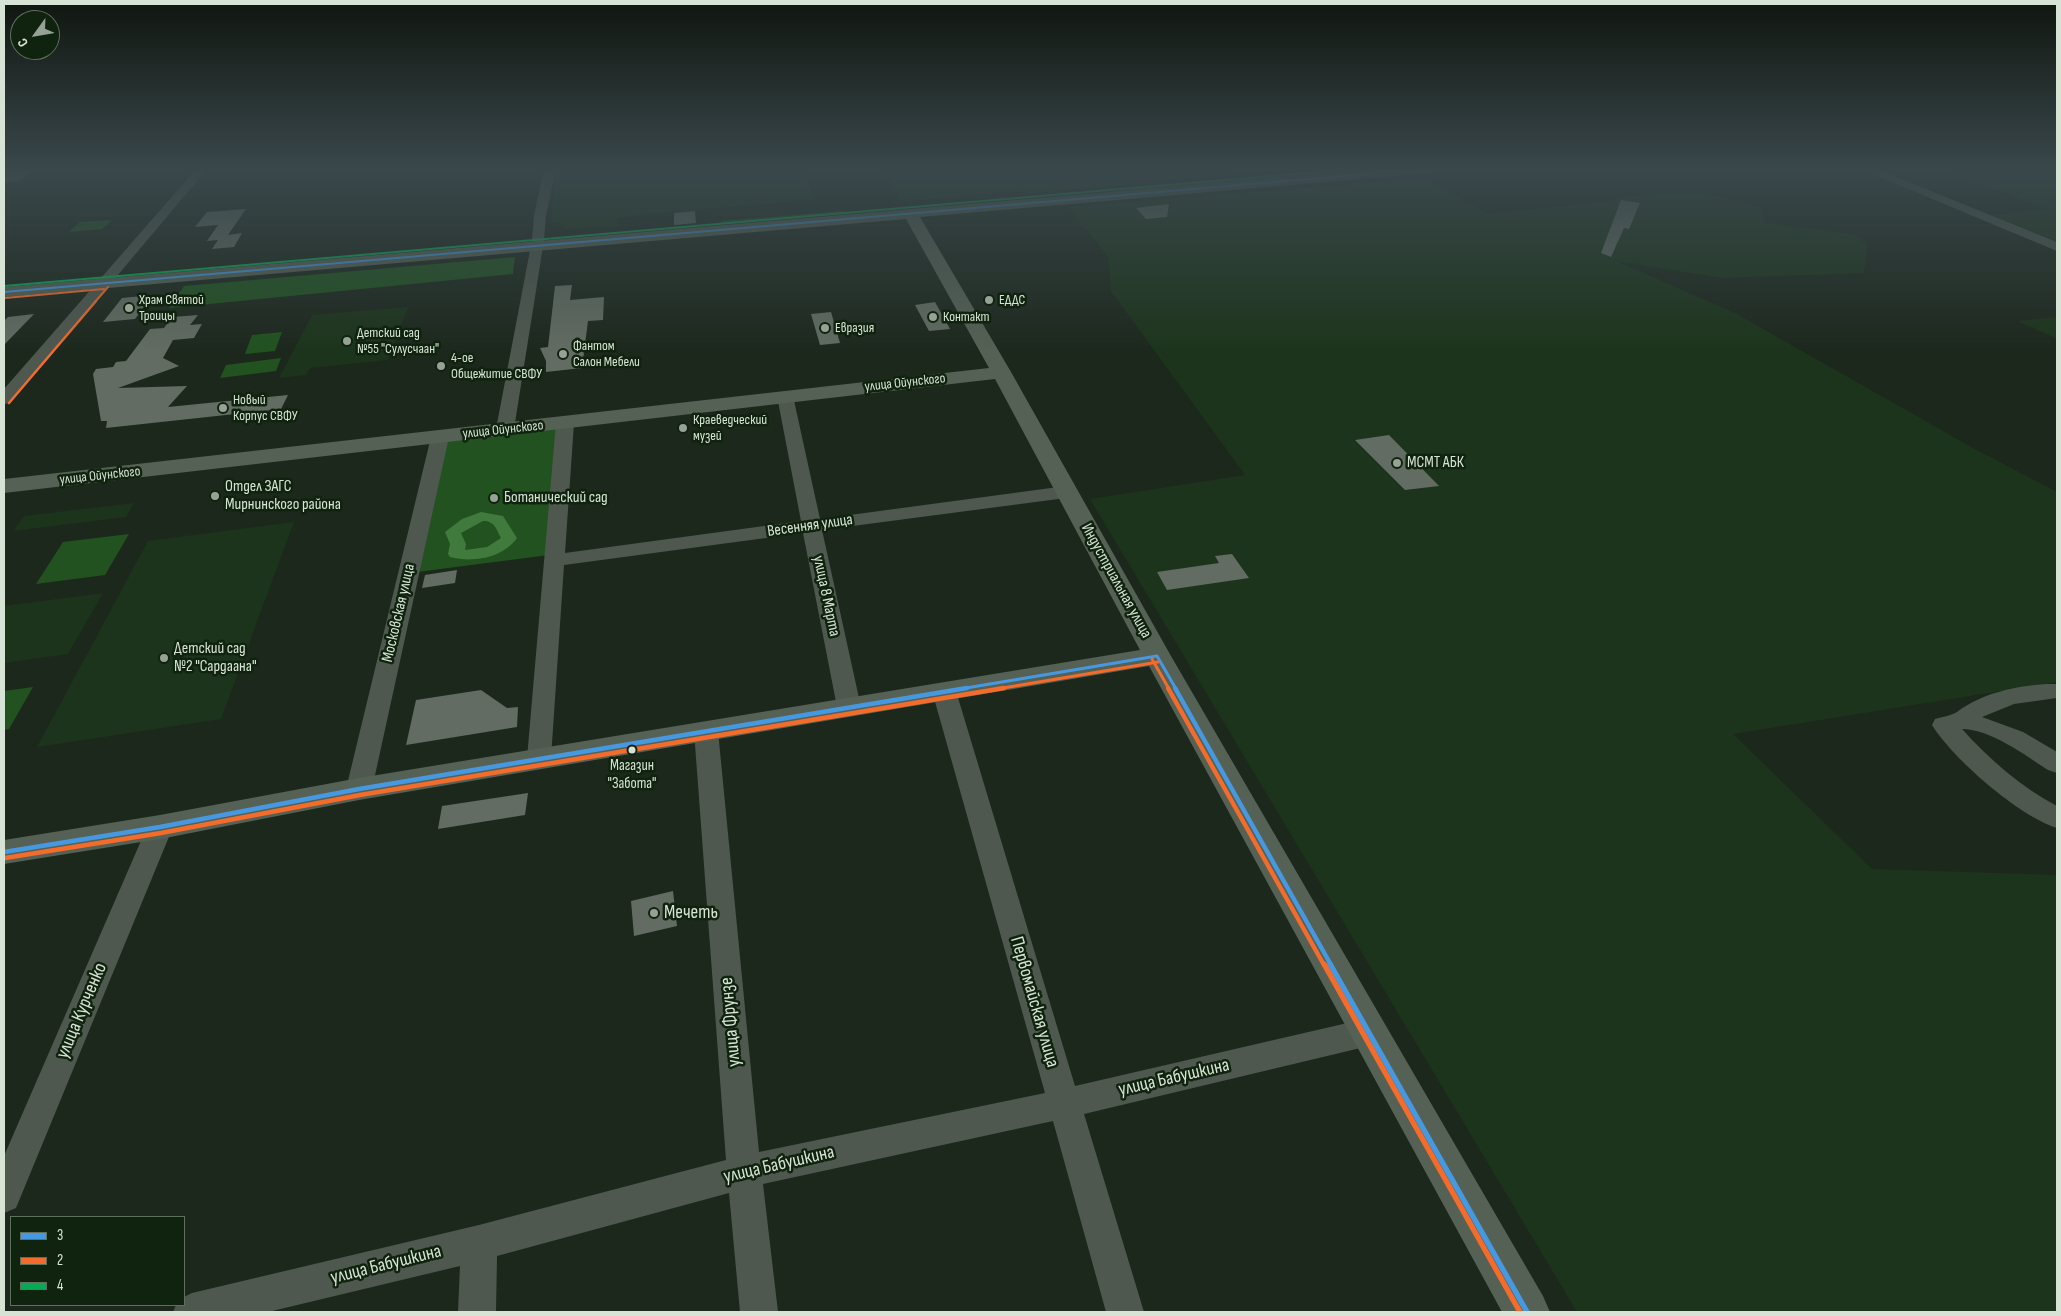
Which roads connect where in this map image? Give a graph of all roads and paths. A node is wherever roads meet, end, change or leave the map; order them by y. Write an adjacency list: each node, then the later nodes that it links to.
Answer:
1 (150, 229): 8 (street)
2 (539, 229): 6 (street)
3 (731, 229): 6 (main road)
4 (919, 229): 10 (main road, Индустриальная улица)
5 (2014, 229): 7 (street)
6 (537, 245): 8 (main road); 14 (street)
7 (2057, 247)
8 (103, 284): 9 (main road); 12 (street)
9 (4, 292)
10 (1001, 372): 11 (main road, улица Ойунского); 17 (main road, Индустриальная улица)
11 (785, 396): 13 (main road, улица Ойунского); 18 (street, улица 8 Марта)
12 (4, 400)
13 (565, 423): 14 (main road, улица Ойунского); 19 (street)
14 (505, 428): 15 (main road, улица Ойунского)
15 (440, 437): 16 (main road, улица Ойунского); 28 (street, Московская улица)
16 (4, 486)
17 (1066, 492): 18 (street, Весенняя улица); 20 (main road, Индустриальная улица)
18 (812, 526): 19 (street, Весенняя улица); 23 (street, улица 8 Марта)
19 (554, 560): 26 (street)
20 (1157, 656): 21 (main road); 32 (main road, Индустриальная улица)
21 (944, 691): 23 (main road); 33 (street, Первомайская улица)
22 (2057, 691): 24 (street)
23 (849, 707): 25 (main road)
24 (1967, 721): 27 (street); 29 (street)
25 (706, 731): 26 (main road); 34 (street, улица Фрунзе)
26 (540, 746): 28 (main road)
27 (2057, 764)
28 (359, 789): 30 (main road)
29 (2057, 818)
30 (160, 827): 31 (main road); 35 (street, улица Курченко)
31 (4, 852)
32 (1369, 1032): 33 (street, улица Бабушкина); 42 (main road, Индустриальная улица)
33 (1064, 1104): 34 (street, улица Бабушкина); 41 (street, Первомайская улица)
34 (744, 1172): 36 (street, улица Бабушкина); 40 (street, улица Фрунзе)
35 (4, 1196)
36 (479, 1243): 37 (street, улица Бабушкина); 39 (street)
37 (234, 1307): 38 (street, улица Бабушкина)
38 (192, 1312)
39 (477, 1312)
40 (759, 1312)
41 (1125, 1312)
42 (1527, 1312)

